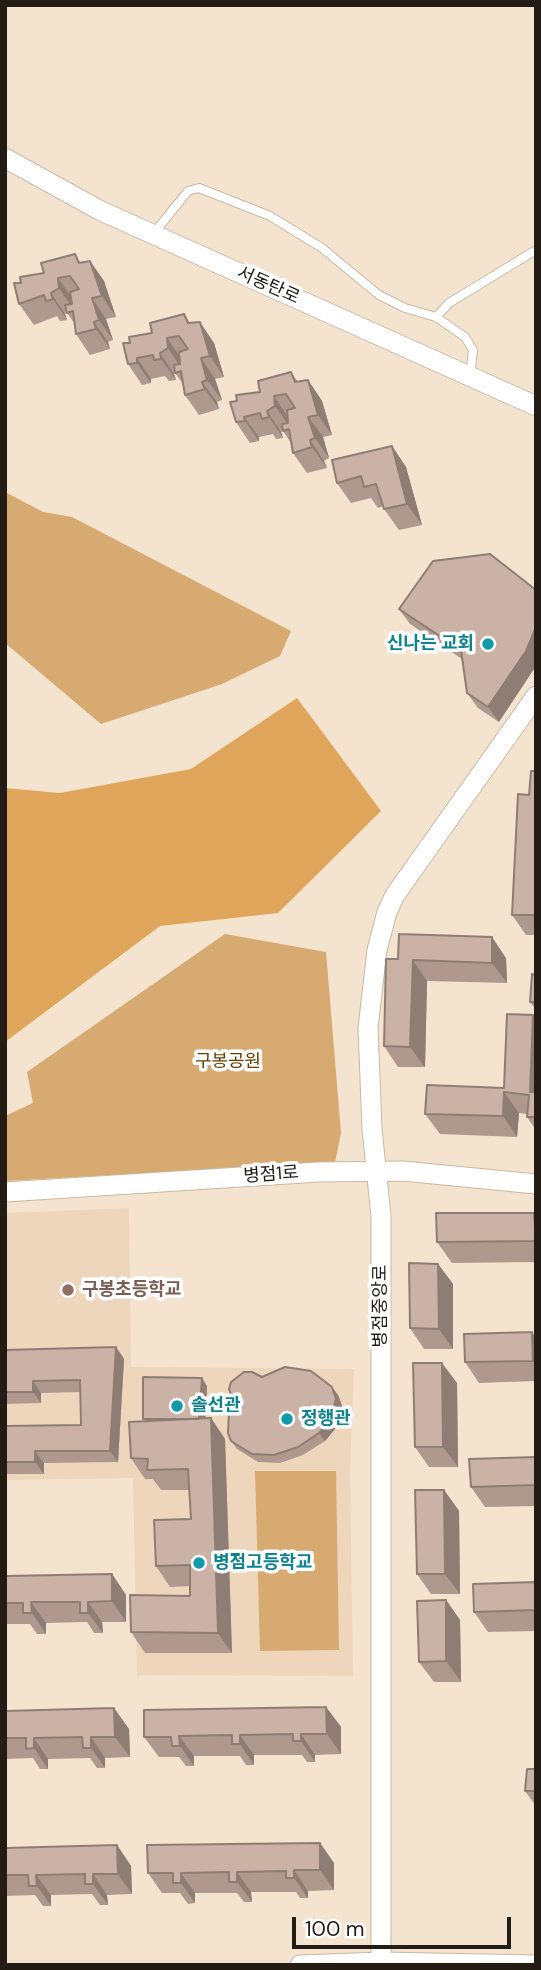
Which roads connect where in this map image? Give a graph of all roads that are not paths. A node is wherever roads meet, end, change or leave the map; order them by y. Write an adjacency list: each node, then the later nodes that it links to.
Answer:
1 (5, 158): 2 (street, 서동탄로)
2 (153, 234): 4 (lane); 5 (street, 서동탄로)
3 (536, 250): 4 (lane)
4 (436, 317): 5 (lane)
5 (470, 377): 6 (street, 서동탄로)
6 (536, 406)
7 (536, 696): 8 (street, 병점중앙로)
8 (377, 1171): 9 (street, 병점1로); 10 (street, 병점1로); 11 (street, 병점중앙로)
9 (536, 1184)
10 (5, 1192)
11 (381, 1963): 12 (street); 13 (street)
12 (300, 1965)
13 (536, 1965)

